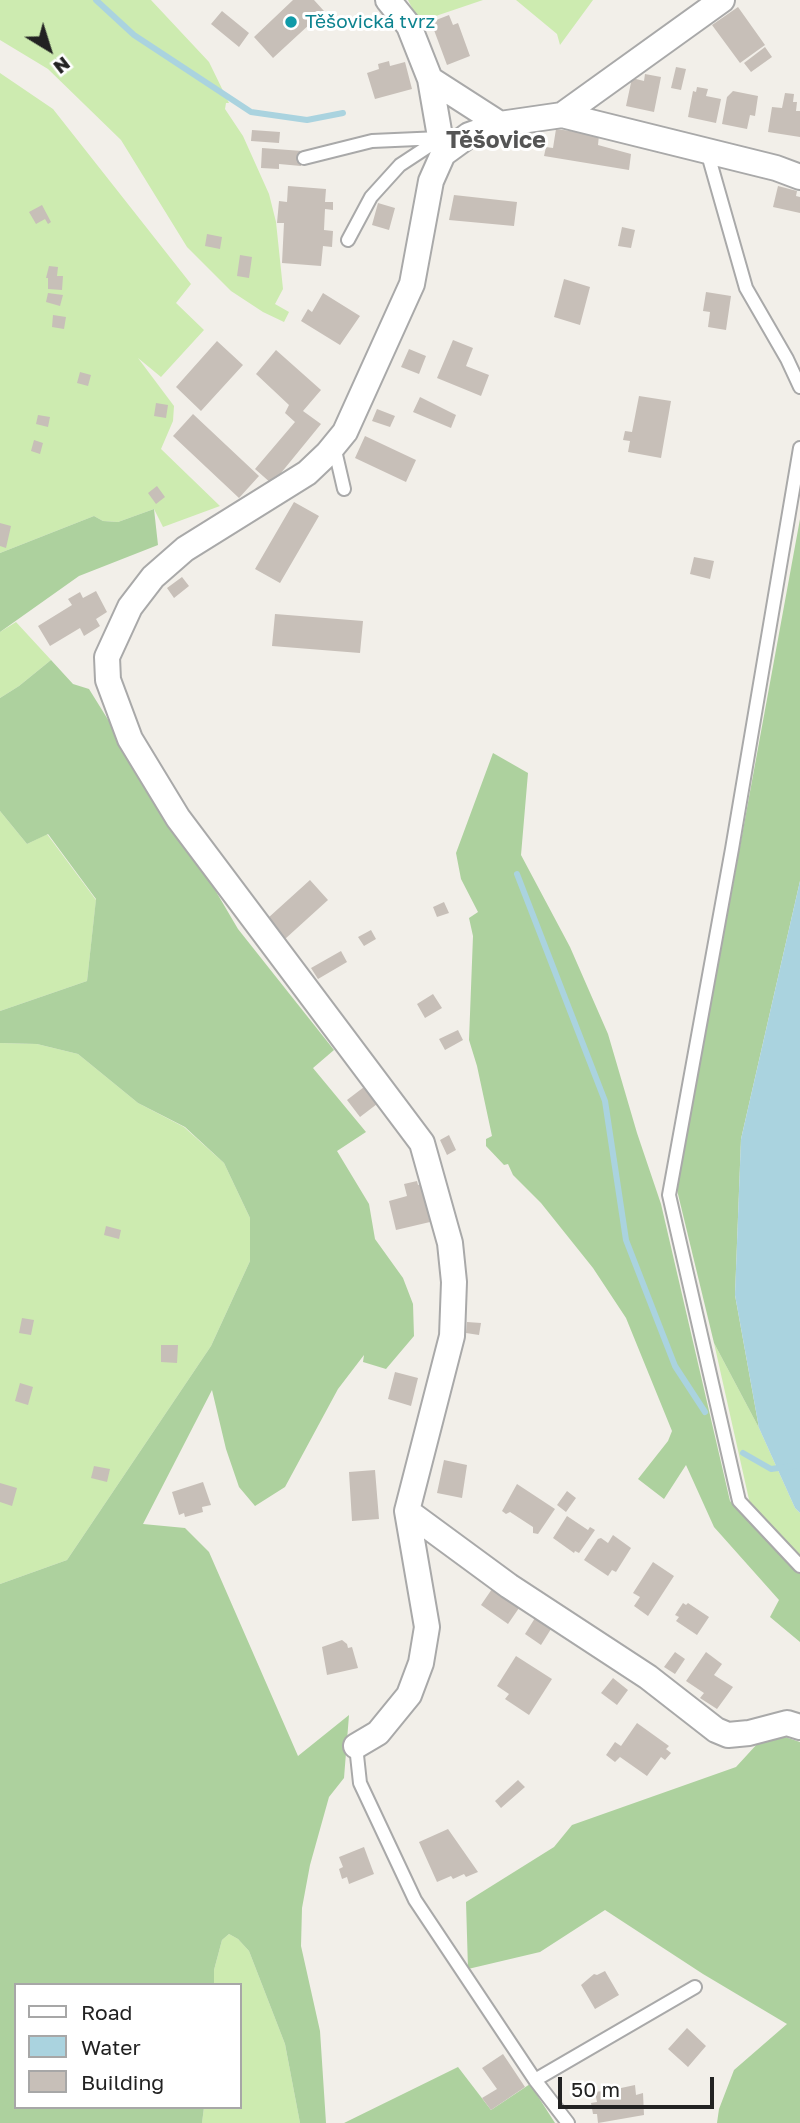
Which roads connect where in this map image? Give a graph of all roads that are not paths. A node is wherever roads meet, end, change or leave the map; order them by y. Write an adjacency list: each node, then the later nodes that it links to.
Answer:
1 (388, 0): 3 (street)
2 (722, 0): 4 (street)
3 (430, 79): 5 (street); 6 (street)
4 (562, 115): 5 (street); 7 (street)
5 (500, 124): 6 (street)
6 (442, 146): 8 (lane); 10 (lane); 12 (street)
7 (707, 151): 9 (street); 11 (lane)
8 (304, 158)
9 (800, 177)
10 (348, 240)
11 (800, 387)
12 (334, 445): 14 (lane); 15 (street)
13 (800, 448): 16 (lane)
14 (344, 489)
15 (407, 1511): 17 (street); 18 (street)
16 (800, 1566)
17 (800, 1727)
18 (356, 1746): 20 (lane)
19 (695, 1987): 20 (lane)
20 (535, 2080): 21 (lane)
21 (568, 2123)

